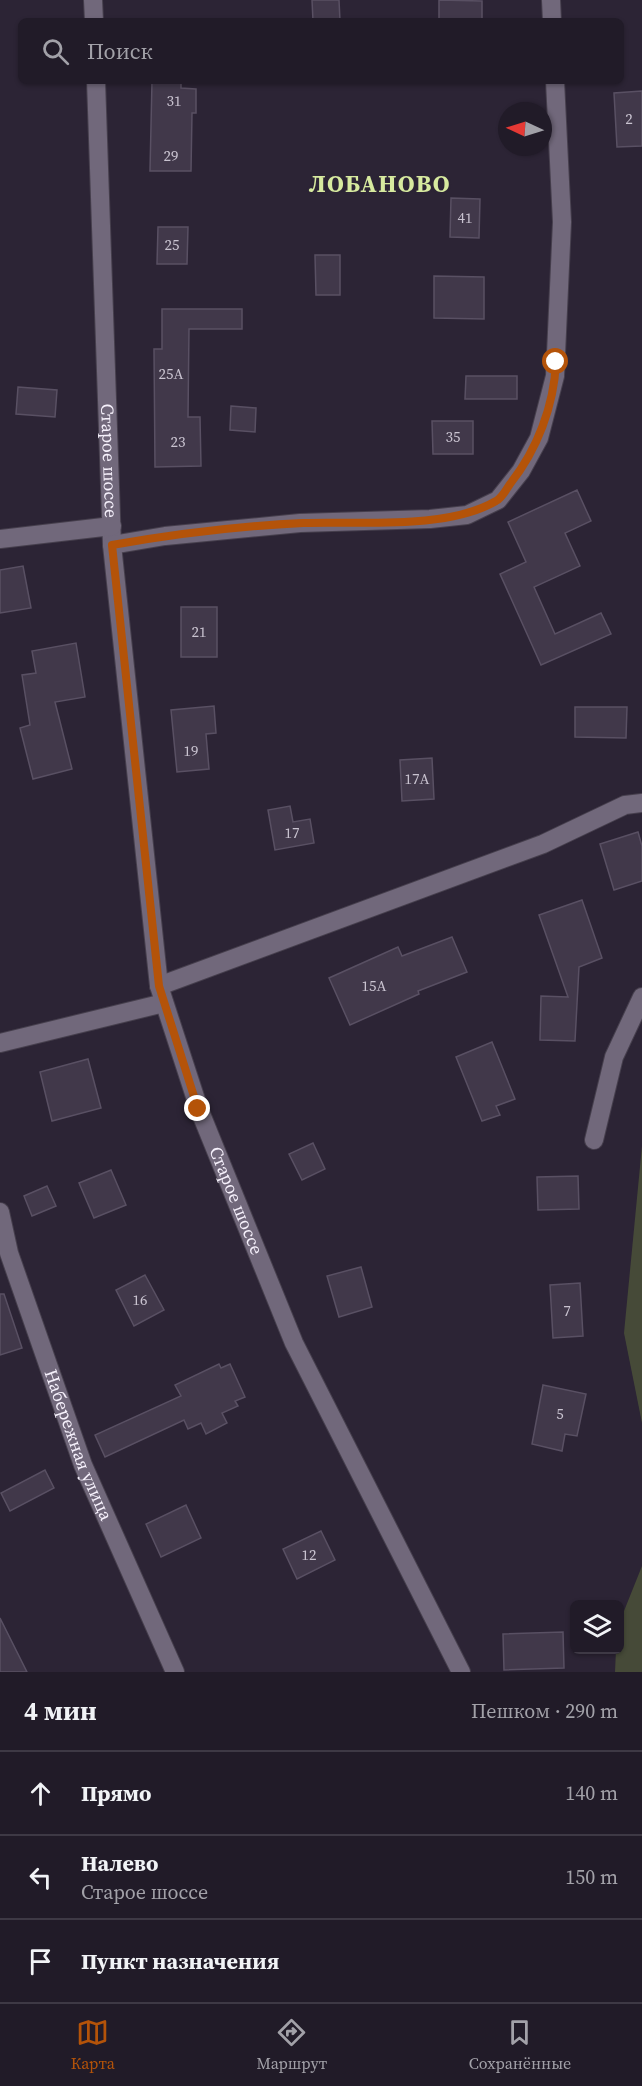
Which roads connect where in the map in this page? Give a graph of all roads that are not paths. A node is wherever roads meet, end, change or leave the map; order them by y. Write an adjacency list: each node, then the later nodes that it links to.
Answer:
1 (93, 0): 3 (street)
2 (551, 0): 4 (street)
3 (94, 18)
4 (552, 18)
5 (96, 84): 7 (street, Старое шоссе)
6 (555, 84): 9 (street)
7 (112, 526): 8 (street); 9 (street, Старое шоссе)
8 (0, 539)
9 (112, 545): 11 (street, Старое шоссе)
10 (642, 802): 11 (street)
11 (161, 995): 13 (street); 17 (street, Старое шоссе)
12 (642, 997): 14 (street)
13 (0, 1043)
14 (594, 1140)
15 (0, 1212): 16 (street, Набережная улица)
16 (175, 1672)
17 (461, 1672)

